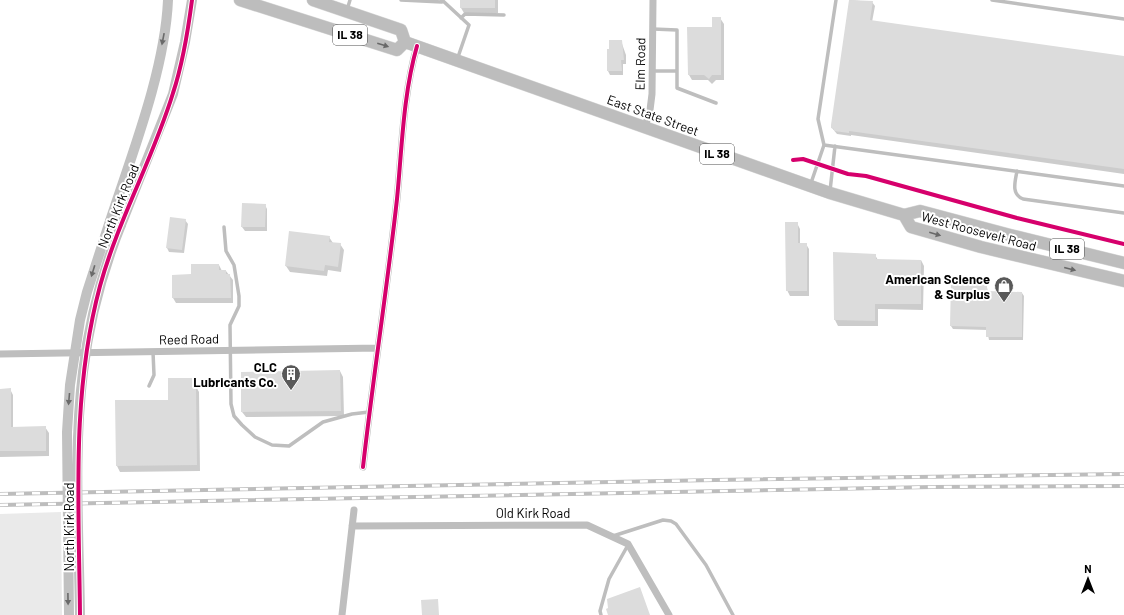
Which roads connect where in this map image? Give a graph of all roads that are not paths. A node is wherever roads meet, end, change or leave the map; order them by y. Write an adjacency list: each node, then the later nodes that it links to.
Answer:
1 (168, 0): 44 (street, North Kirk Road, one-way to 44, bridge)
2 (192, 0): 45 (street, North Kirk Road, bridge)
3 (240, 0): 15 (main road, IL 38, one-way to 15)
4 (313, 0): 10 (main road, IL 38)
5 (401, 0): 9 (lane)
6 (653, 0): 14 (street, Elm Road)
7 (836, 0): 22 (lane)
8 (992, 0): 13 (lane)
9 (442, 1): 12 (lane)
10 (349, 6): 15 (main road, IL 38)
11 (504, 15): 12 (lane)
12 (461, 18): 17 (lane)
13 (1124, 19)
14 (653, 30): 18 (street, Elm Road); 19 (lane)
15 (405, 42): 16 (main road, East State Street / IL 38)
16 (417, 46): 17 (main road, East State Street / IL 38); 33 (street)
17 (457, 60): 21 (main road, East State Street / IL 38)
18 (652, 71): 19 (lane); 21 (street, Elm Road)
19 (677, 71): 20 (lane)
20 (716, 102)
21 (645, 127): 25 (main road, East State Street / IL 38)
22 (824, 145): 23 (lane); 25 (lane)
23 (835, 146): 24 (lane); 27 (lane)
24 (1017, 171): 26 (lane); 28 (lane)
25 (810, 186): 27 (main road, East State Street / IL 38)
26 (1124, 186)
27 (830, 193): 29 (main road, East State Street / IL 38)
28 (1124, 213)
29 (904, 215): 31 (main road, East State Street / IL 38); 32 (main road, West Roosevelt Road / IL 38, one-way to 32)
30 (224, 226): 34 (lane)
31 (1124, 263)
32 (1124, 281)
33 (378, 348): 34 (street, Reed Road); 38 (street)
34 (231, 350): 35 (street, Reed Road); 38 (lane)
35 (153, 352): 36 (street, Reed Road); 37 (lane)
36 (0, 354)
37 (149, 386)
38 (369, 412): 39 (street)
39 (362, 467)
40 (354, 510): 41 (street)
41 (352, 526): 42 (street, Old Kirk Road); 46 (street)
42 (612, 536): 43 (street, Old Kirk Road); 49 (lane)
43 (628, 544): 47 (lane); 48 (street)
44 (68, 615)
45 (80, 615)
46 (342, 615)
47 (601, 615)
48 (669, 615)
49 (733, 615)

